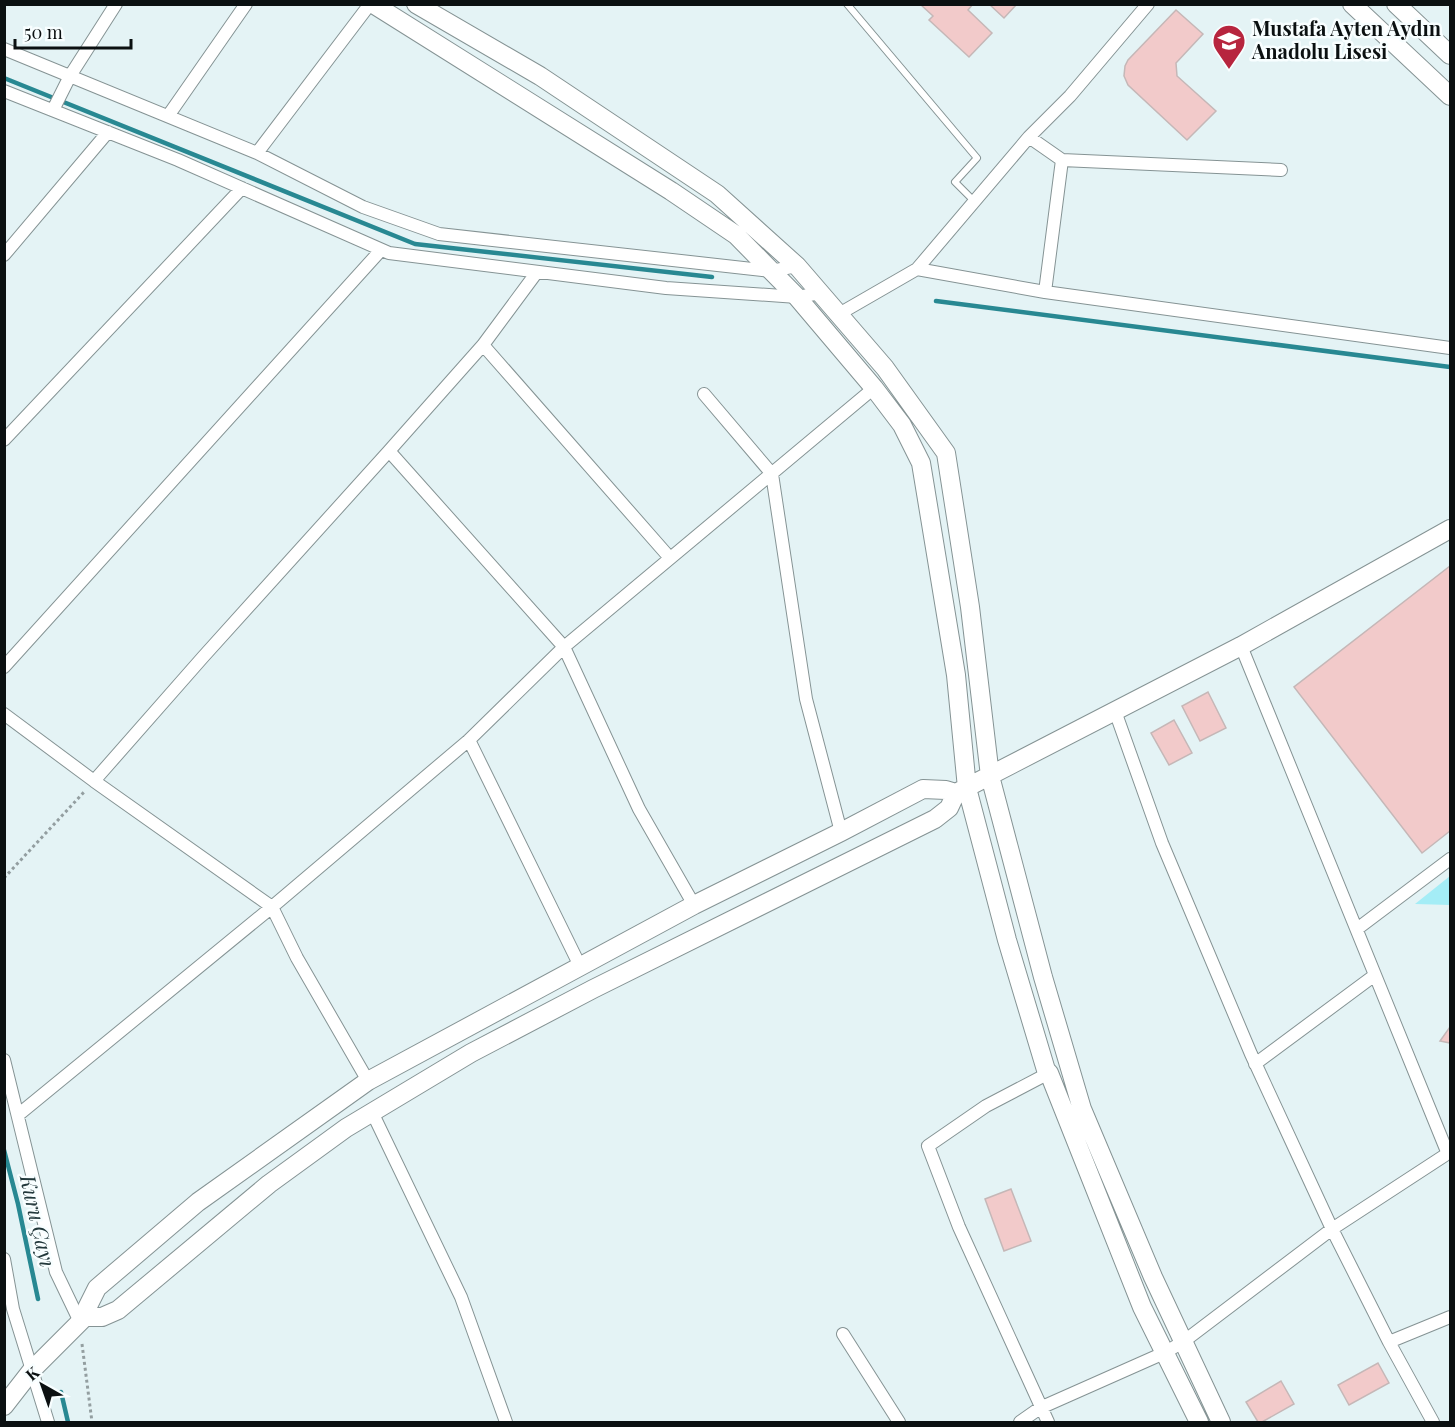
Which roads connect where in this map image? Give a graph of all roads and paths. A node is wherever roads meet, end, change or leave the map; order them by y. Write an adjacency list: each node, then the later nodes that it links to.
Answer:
1 (116, 4): 11 (street)
2 (246, 4): 15 (street)
3 (371, 4): 18 (street); 27 (street)
4 (416, 4): 25 (street)
5 (847, 4): 22 (lane)
6 (1148, 4): 17 (street)
7 (1352, 4): 13 (street)
8 (1397, 5): 10 (street)
9 (4, 49): 11 (street)
10 (1450, 55)
11 (68, 80): 14 (street); 15 (street)
12 (4, 91): 14 (street)
13 (1450, 96)
14 (55, 106): 16 (street)
15 (168, 116): 18 (street)
16 (108, 132): 21 (street); 24 (street)
17 (1029, 137): 19 (street); 22 (street)
18 (257, 153): 27 (street)
19 (1062, 160): 20 (street); 29 (street)
20 (1281, 170)
21 (242, 188): 23 (street); 38 (street)
22 (975, 201): 26 (street)
23 (381, 250): 28 (street); 45 (street)
24 (4, 255)
25 (797, 266): 27 (street); 30 (street)
26 (918, 269): 29 (street); 32 (street)
27 (771, 271): 31 (street)
28 (537, 272): 31 (street); 34 (street)
29 (1045, 292): 35 (street)
30 (821, 293): 31 (street); 32 (street)
31 (797, 297): 33 (street)
32 (839, 314): 33 (street); 49 (street)
33 (823, 328): 36 (street)
34 (483, 345): 39 (street); 42 (street)
35 (1450, 348)
36 (874, 388): 40 (street); 51 (street)
37 (704, 394): 40 (street)
38 (4, 440)
39 (389, 451): 44 (street); 50 (street)
40 (772, 474): 42 (street); 52 (street)
41 (1450, 529): 43 (street)
42 (670, 558): 44 (street)
43 (1241, 646): 46 (street); 57 (street)
44 (564, 647): 48 (street); 55 (street)
45 (4, 667)
46 (1115, 711): 49 (street); 61 (street)
47 (4, 714): 50 (street)
48 (469, 740): 56 (street); 58 (street)
49 (990, 776): 51 (street); 72 (street)
50 (94, 781): 54 (path); 56 (street)
51 (961, 790): 52 (street); 62 (street); 64 (street)
52 (841, 832): 55 (street)
53 (1450, 859): 57 (street)
54 (4, 878)
55 (694, 904): 58 (street)
56 (272, 907): 63 (street); 65 (street)
57 (1357, 929): 59 (street)
58 (580, 966): 63 (street)
59 (1375, 975): 61 (street); 66 (street)
60 (4, 1060): 65 (street)
61 (1255, 1064): 67 (street)
62 (1049, 1073): 74 (street); 77 (street)
63 (368, 1081): 70 (street)
64 (372, 1112): 70 (street); 80 (street)
65 (18, 1115): 70 (street)
66 (1449, 1153): 67 (street)
67 (1332, 1229): 72 (street); 73 (street)
68 (4, 1259): 75 (street)
69 (1450, 1317): 73 (street)
70 (82, 1320): 75 (street); 79 (path)
71 (843, 1334): 81 (street)
72 (1183, 1342): 74 (street); 85 (street)
73 (1389, 1342): 86 (street)
74 (1164, 1353): 77 (street); 84 (street)
75 (32, 1370): 76 (street); 78 (street)
76 (4, 1406)
77 (1040, 1408): 82 (street); 83 (street)
78 (48, 1422)
79 (93, 1422)
80 (506, 1422)
81 (899, 1422)
82 (1020, 1422)
83 (1048, 1422)
84 (1199, 1422)
85 (1221, 1422)
86 (1433, 1422)

